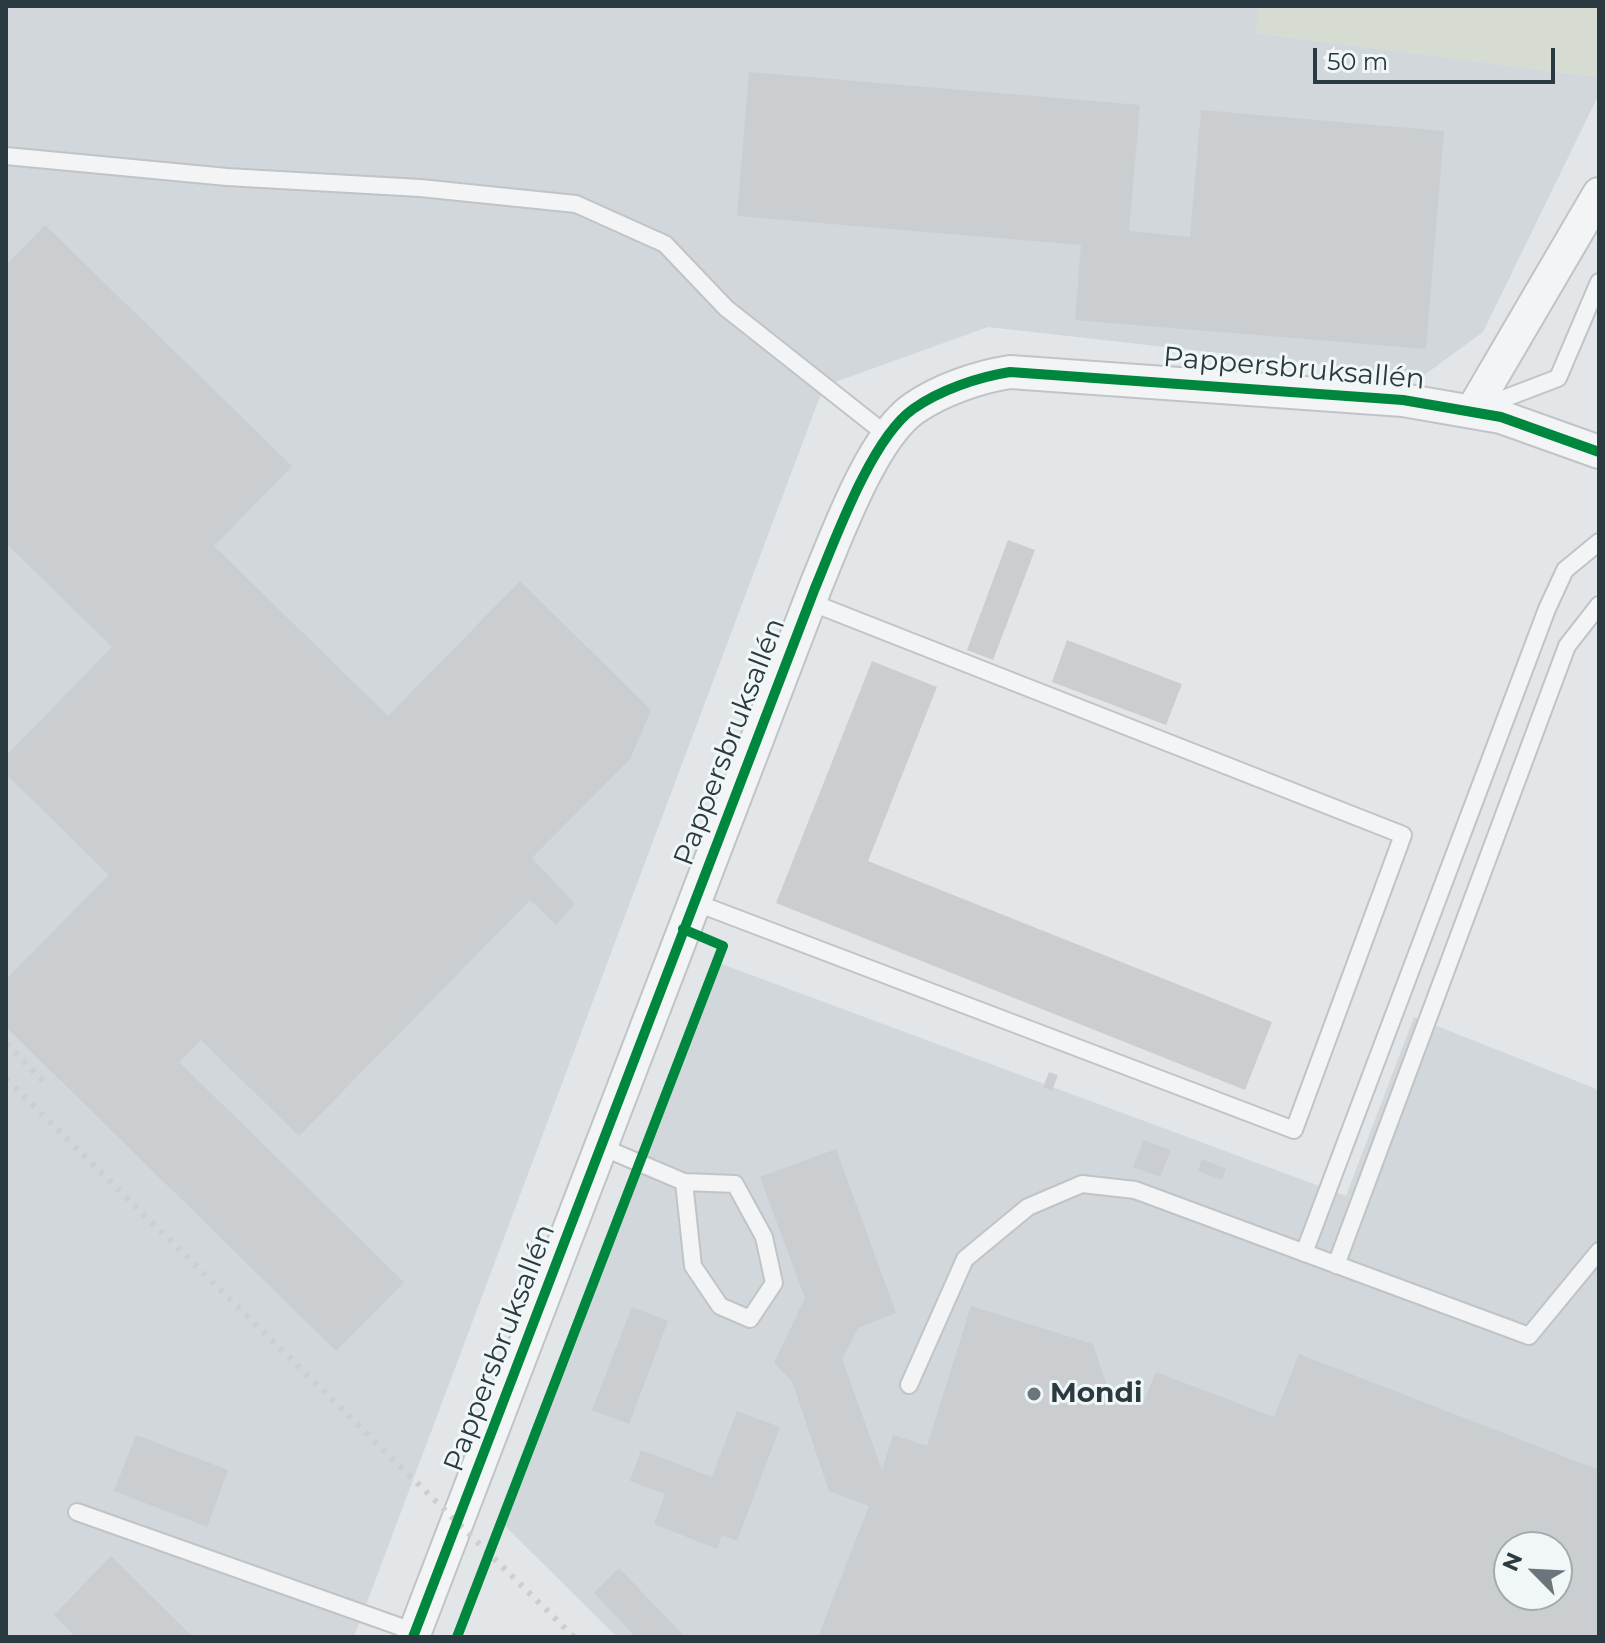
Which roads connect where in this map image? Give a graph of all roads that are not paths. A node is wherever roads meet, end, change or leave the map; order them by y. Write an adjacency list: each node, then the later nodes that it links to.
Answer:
1 (6, 156): 5 (lane)
2 (1599, 194): 4 (street)
3 (1599, 282): 4 (lane)
4 (1472, 411): 5 (street, Pappersbruksallén); 6 (street, Pappersbruksallén)
5 (888, 436): 8 (street, Pappersbruksallén)
6 (1599, 452)
7 (1599, 542): 14 (lane)
8 (810, 602): 10 (street, Pappersbruksallén); 10 (lane)
9 (1599, 605): 15 (lane)
10 (694, 902): 11 (street, Pappersbruksallén)
11 (602, 1147): 12 (lane); 18 (street, Pappersbruksallén)
12 (684, 1182): 12 (lane)
13 (1599, 1251): 15 (lane)
14 (1304, 1253): 15 (lane); 16 (lane)
15 (1336, 1265)
16 (909, 1385)
17 (77, 1512): 18 (lane)
18 (414, 1634)

